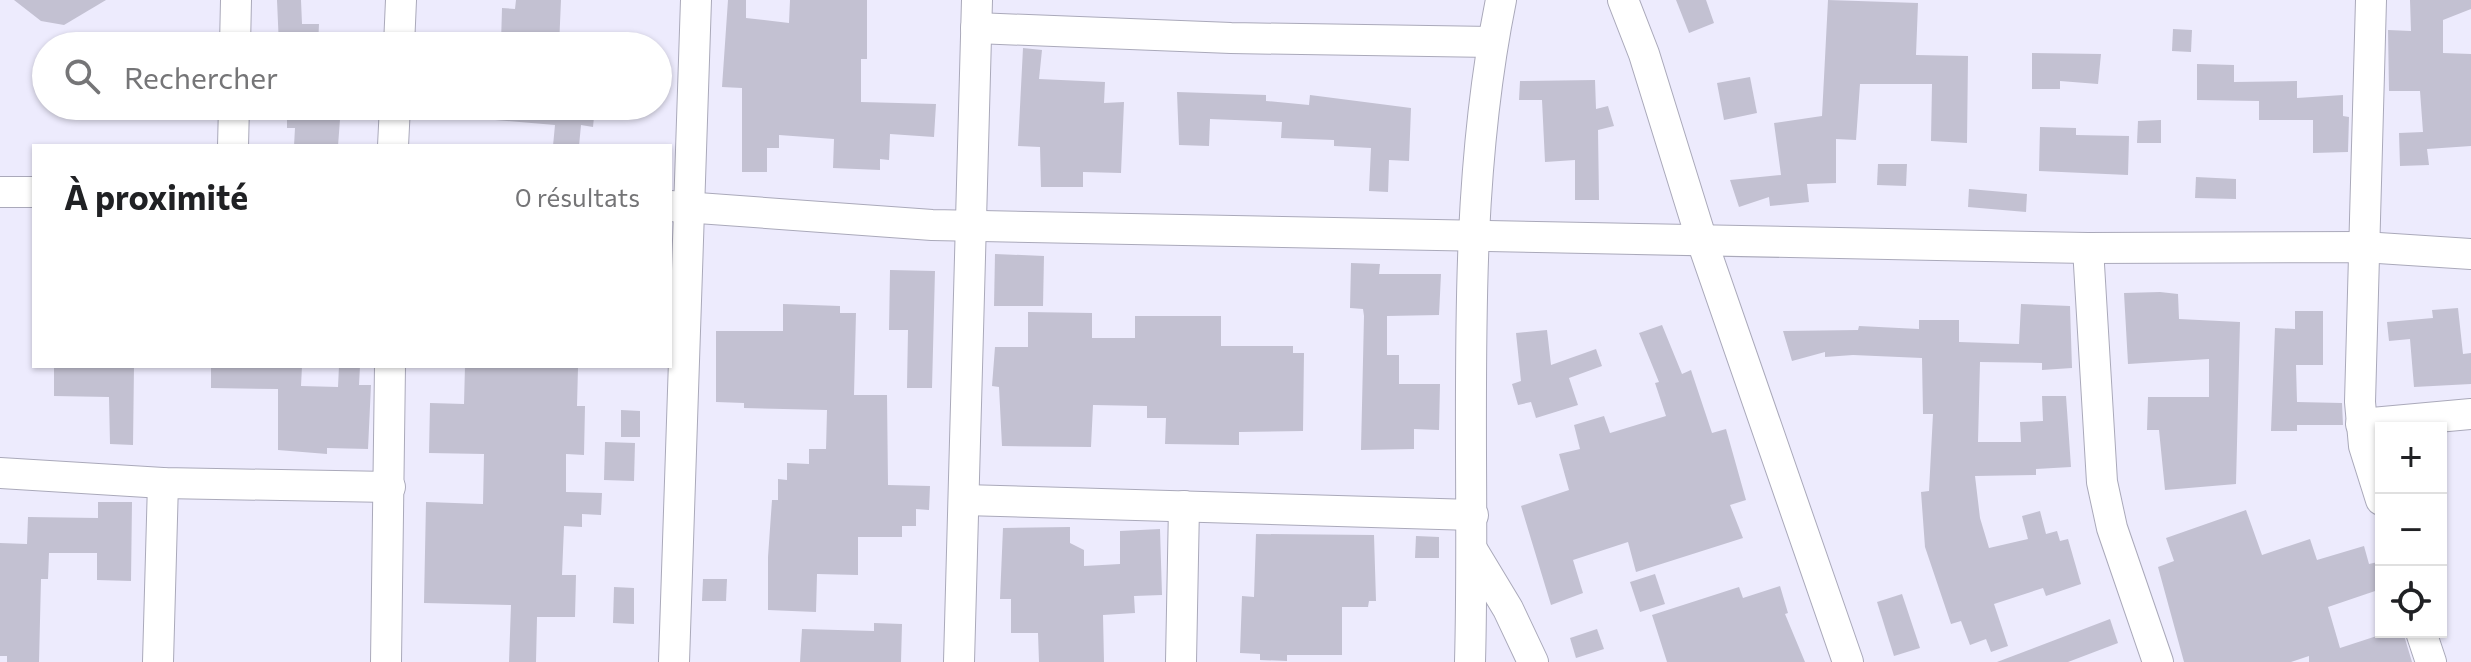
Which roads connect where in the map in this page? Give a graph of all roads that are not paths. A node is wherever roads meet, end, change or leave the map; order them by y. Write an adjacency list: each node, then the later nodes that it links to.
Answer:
1 (236, 0): 8 (street)
2 (401, 0): 9 (street)
3 (696, 0): 17 (street)
4 (1501, 0): 10 (street)
5 (1623, 0): 20 (street)
6 (2371, 0): 21 (street)
7 (976, 14): 10 (street); 18 (street)
8 (235, 32)
9 (400, 32)
10 (1492, 42): 19 (street)
11 (234, 120): 13 (street)
12 (394, 120): 14 (street)
13 (233, 144)
14 (393, 144)
15 (0, 192): 16 (street)
16 (32, 192)
17 (679, 207): 18 (street); 38 (street)
18 (968, 225): 19 (street); 31 (street)
19 (1472, 235): 20 (street); 33 (street)
20 (1702, 241): 22 (street); 43 (street)
21 (2363, 247): 22 (street); 23 (street); 26 (street)
22 (2088, 248): 44 (street)
23 (2471, 254)
24 (390, 368): 29 (street)
25 (2471, 414): 26 (street)
26 (2361, 424): 30 (street)
27 (0, 473): 28 (street)
28 (163, 483): 29 (street); 36 (street)
29 (390, 487): 37 (street)
30 (2379, 494)
31 (964, 500): 32 (street); 39 (street)
32 (1184, 506): 33 (street); 40 (street)
33 (1473, 515): 34 (street)
34 (1473, 551): 41 (street); 42 (street)
35 (2423, 638): 45 (street)
36 (158, 662)
37 (386, 662)
38 (674, 662)
39 (959, 662)
40 (1181, 662)
41 (1470, 662)
42 (1533, 662)
43 (1848, 662)
44 (2158, 662)
45 (2431, 662)

